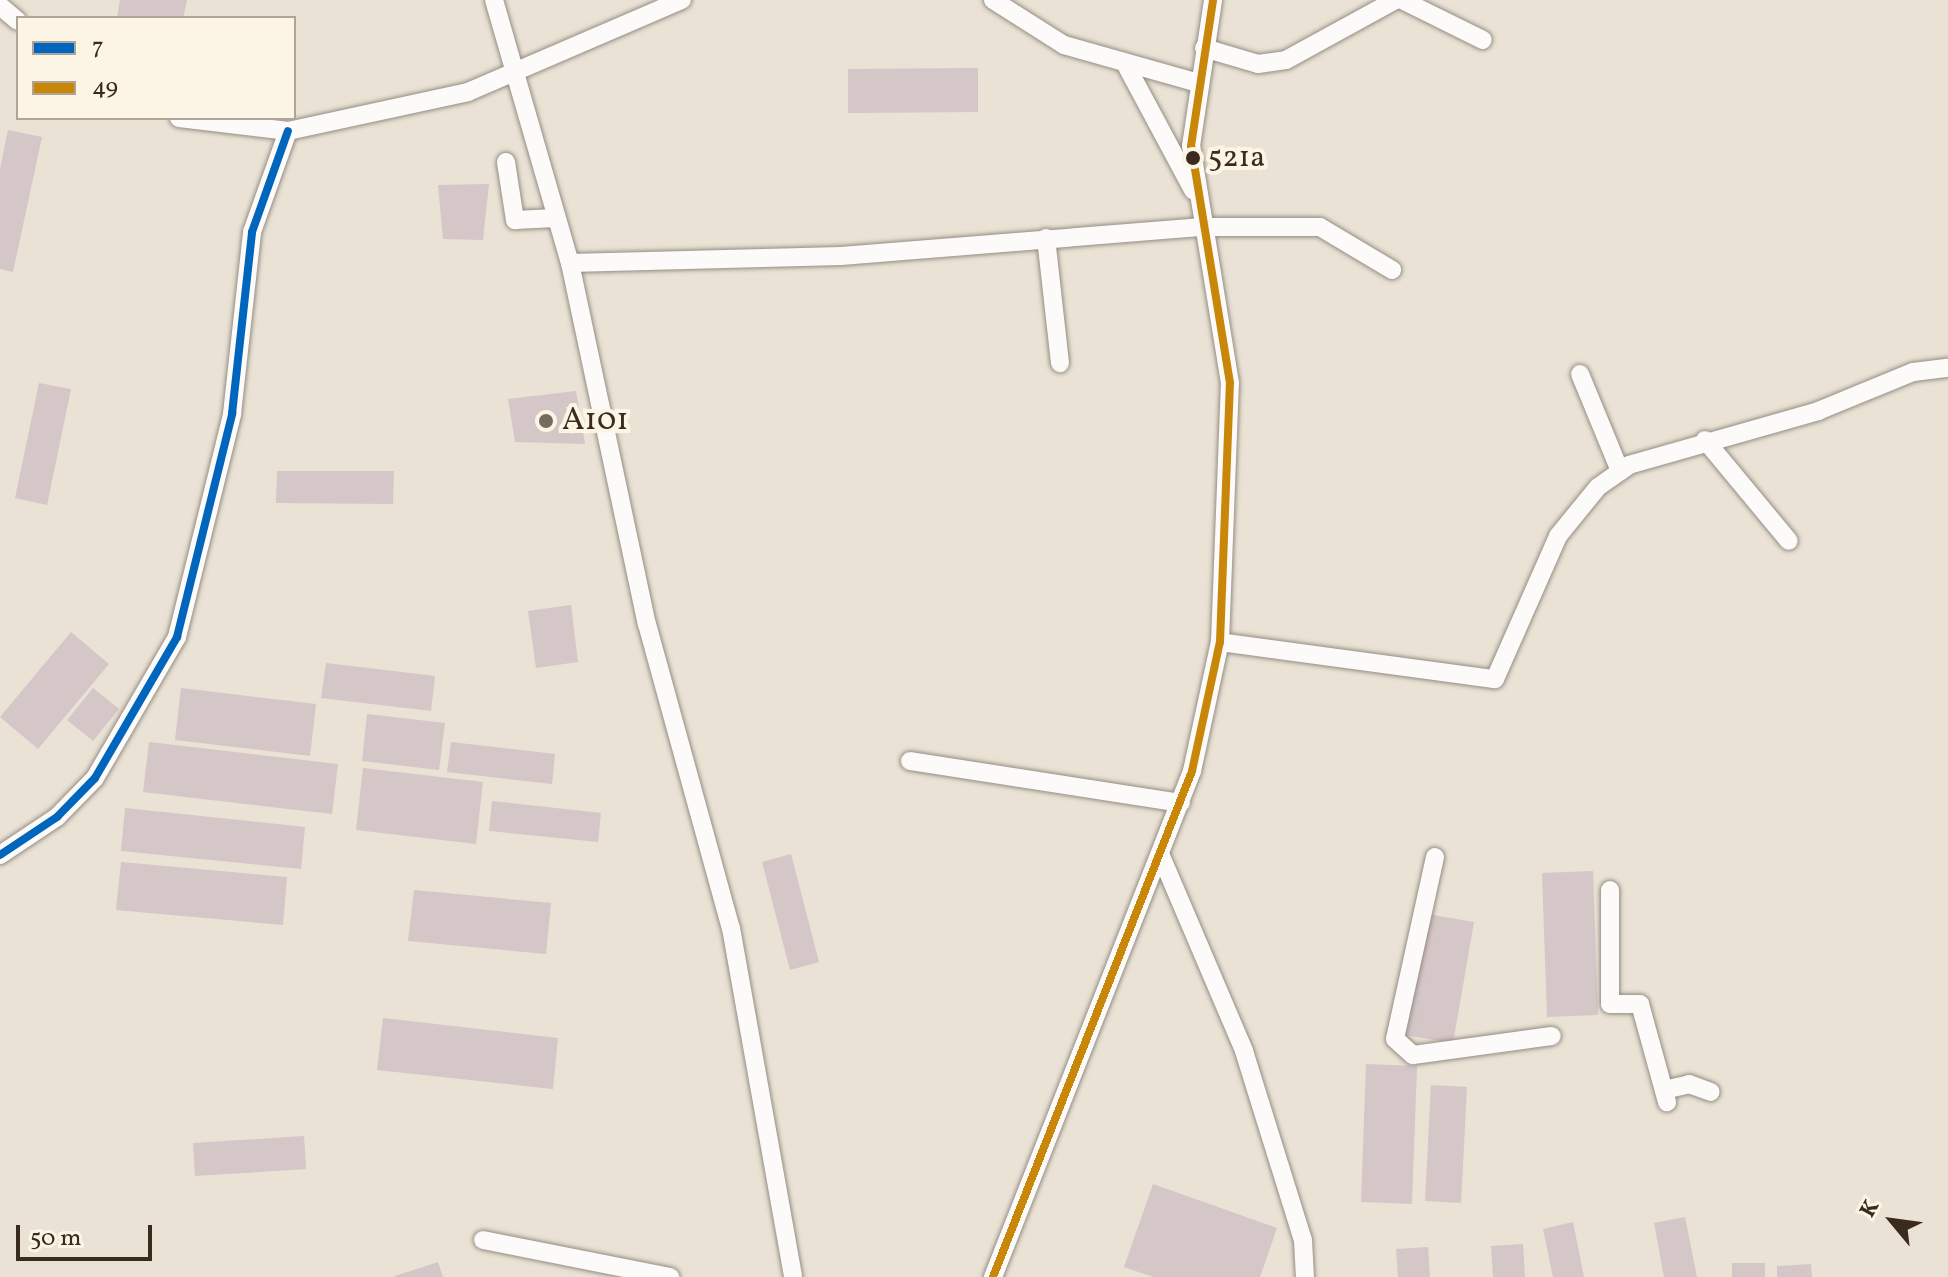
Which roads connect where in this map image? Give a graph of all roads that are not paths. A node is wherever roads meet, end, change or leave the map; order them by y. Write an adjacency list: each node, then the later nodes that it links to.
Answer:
1 (494, 0): 12 (street)
2 (682, 0): 12 (street)
3 (993, 0): 11 (street)
4 (1213, 0): 10 (street)
5 (1395, 0): 10 (street)
6 (1402, 0): 9 (street)
7 (0, 6): 8 (street)
8 (16, 19)
9 (1483, 40)
10 (1204, 48): 13 (street)
11 (1127, 67): 13 (street); 17 (street)
12 (513, 77): 15 (street); 18 (street)
13 (1195, 82): 17 (street)
14 (196, 120): 15 (street)
15 (288, 131): 32 (street)
16 (506, 162): 18 (street)
17 (1200, 203): 19 (street)
18 (556, 218): 21 (street)
19 (1203, 227): 20 (street); 22 (street); 29 (street)
20 (1046, 238): 21 (street); 23 (street)
21 (570, 263): 40 (street)
22 (1392, 270)
23 (1060, 363)
24 (1948, 368): 26 (street)
25 (1580, 374): 27 (street)
26 (1705, 440): 27 (street); 28 (street)
27 (1620, 471): 29 (street)
28 (1789, 541)
29 (1220, 642): 31 (street)
30 (910, 761): 31 (street)
31 (1181, 803): 33 (street)
32 (0, 855)
33 (1161, 856): 41 (street); 42 (street)
34 (1435, 857): 36 (street)
35 (1610, 890): 37 (street)
36 (1552, 1036)
37 (1711, 1092)
38 (483, 1240): 39 (street)
39 (670, 1277)
40 (793, 1277)
41 (993, 1277)
42 (1305, 1277)

